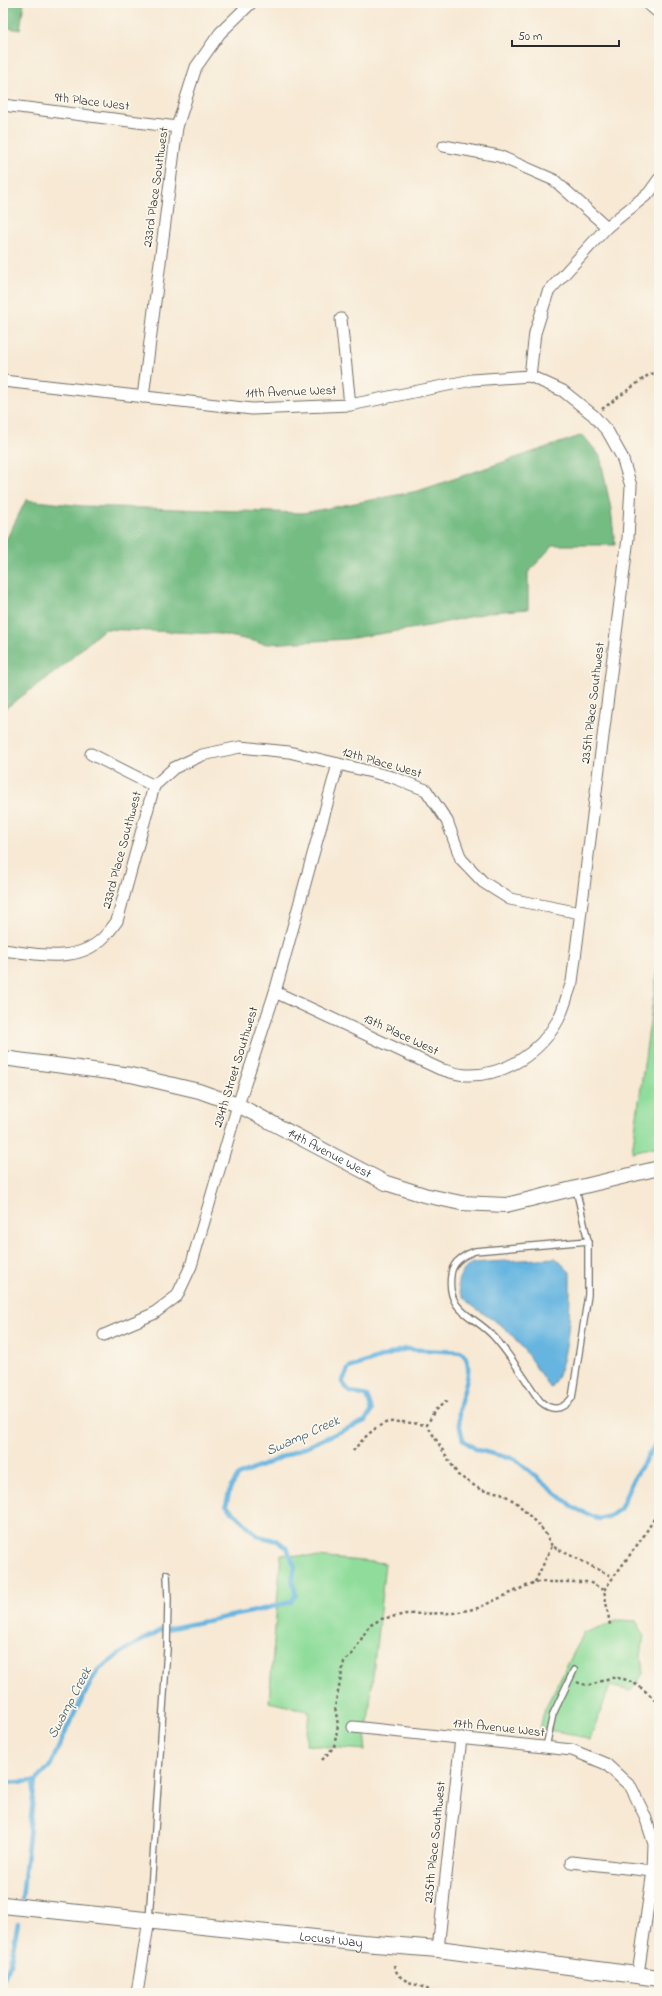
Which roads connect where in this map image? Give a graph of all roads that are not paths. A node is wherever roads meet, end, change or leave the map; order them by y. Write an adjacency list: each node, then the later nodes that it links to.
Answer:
1 (251, 3): 5 (street, 233rd Place Southwest)
2 (647, 3): 3 (street)
3 (659, 13)
4 (3, 105): 5 (street, 9th Place West)
5 (177, 127): 12 (street, 233rd Place Southwest)
6 (444, 146): 8 (street)
7 (659, 179): 8 (street)
8 (607, 227): 10 (street)
9 (341, 319): 13 (street)
10 (530, 376): 13 (street, 11th Avenue West); 17 (street, 235th Place Southwest)
11 (3, 381): 12 (street, 11th Avenue West)
12 (143, 397): 13 (street, 11th Avenue West)
13 (350, 404)
14 (91, 754): 16 (street)
15 (338, 764): 16 (street, 12th Place West); 17 (street, 12th Place West); 19 (street, 234th Street Southwest)
16 (154, 786): 18 (street, 233rd Place Southwest)
17 (580, 913): 21 (street, 235th Place Southwest)
18 (3, 950)
19 (275, 992): 21 (street, 13th Place West); 22 (street, 234th Street Southwest)
20 (3, 1058): 22 (street, 14th Avenue West)
21 (520, 1062)
22 (238, 1105): 24 (street, 14th Avenue West); 26 (street, 234th Street Southwest)
23 (659, 1168): 24 (street, 14th Avenue West)
24 (576, 1189): 25 (lane)
25 (588, 1241): 25 (lane)
26 (104, 1335)
27 (167, 1574): 35 (lane)
28 (574, 1670): 31 (lane)
29 (353, 1727): 30 (street, 17th Avenue West)
30 (461, 1738): 31 (street, 17th Avenue West); 36 (street, 235th Place Southwest)
31 (546, 1747): 33 (street, 17th Avenue West)
32 (571, 1862): 33 (street)
33 (653, 1871): 37 (street)
34 (3, 1905): 35 (main road, Locust Way)
35 (149, 1920): 36 (main road, Locust Way); 39 (street)
36 (438, 1949): 37 (main road, Locust Way)
37 (638, 1974): 38 (main road, Locust Way)
38 (659, 1978)
39 (137, 1993)

